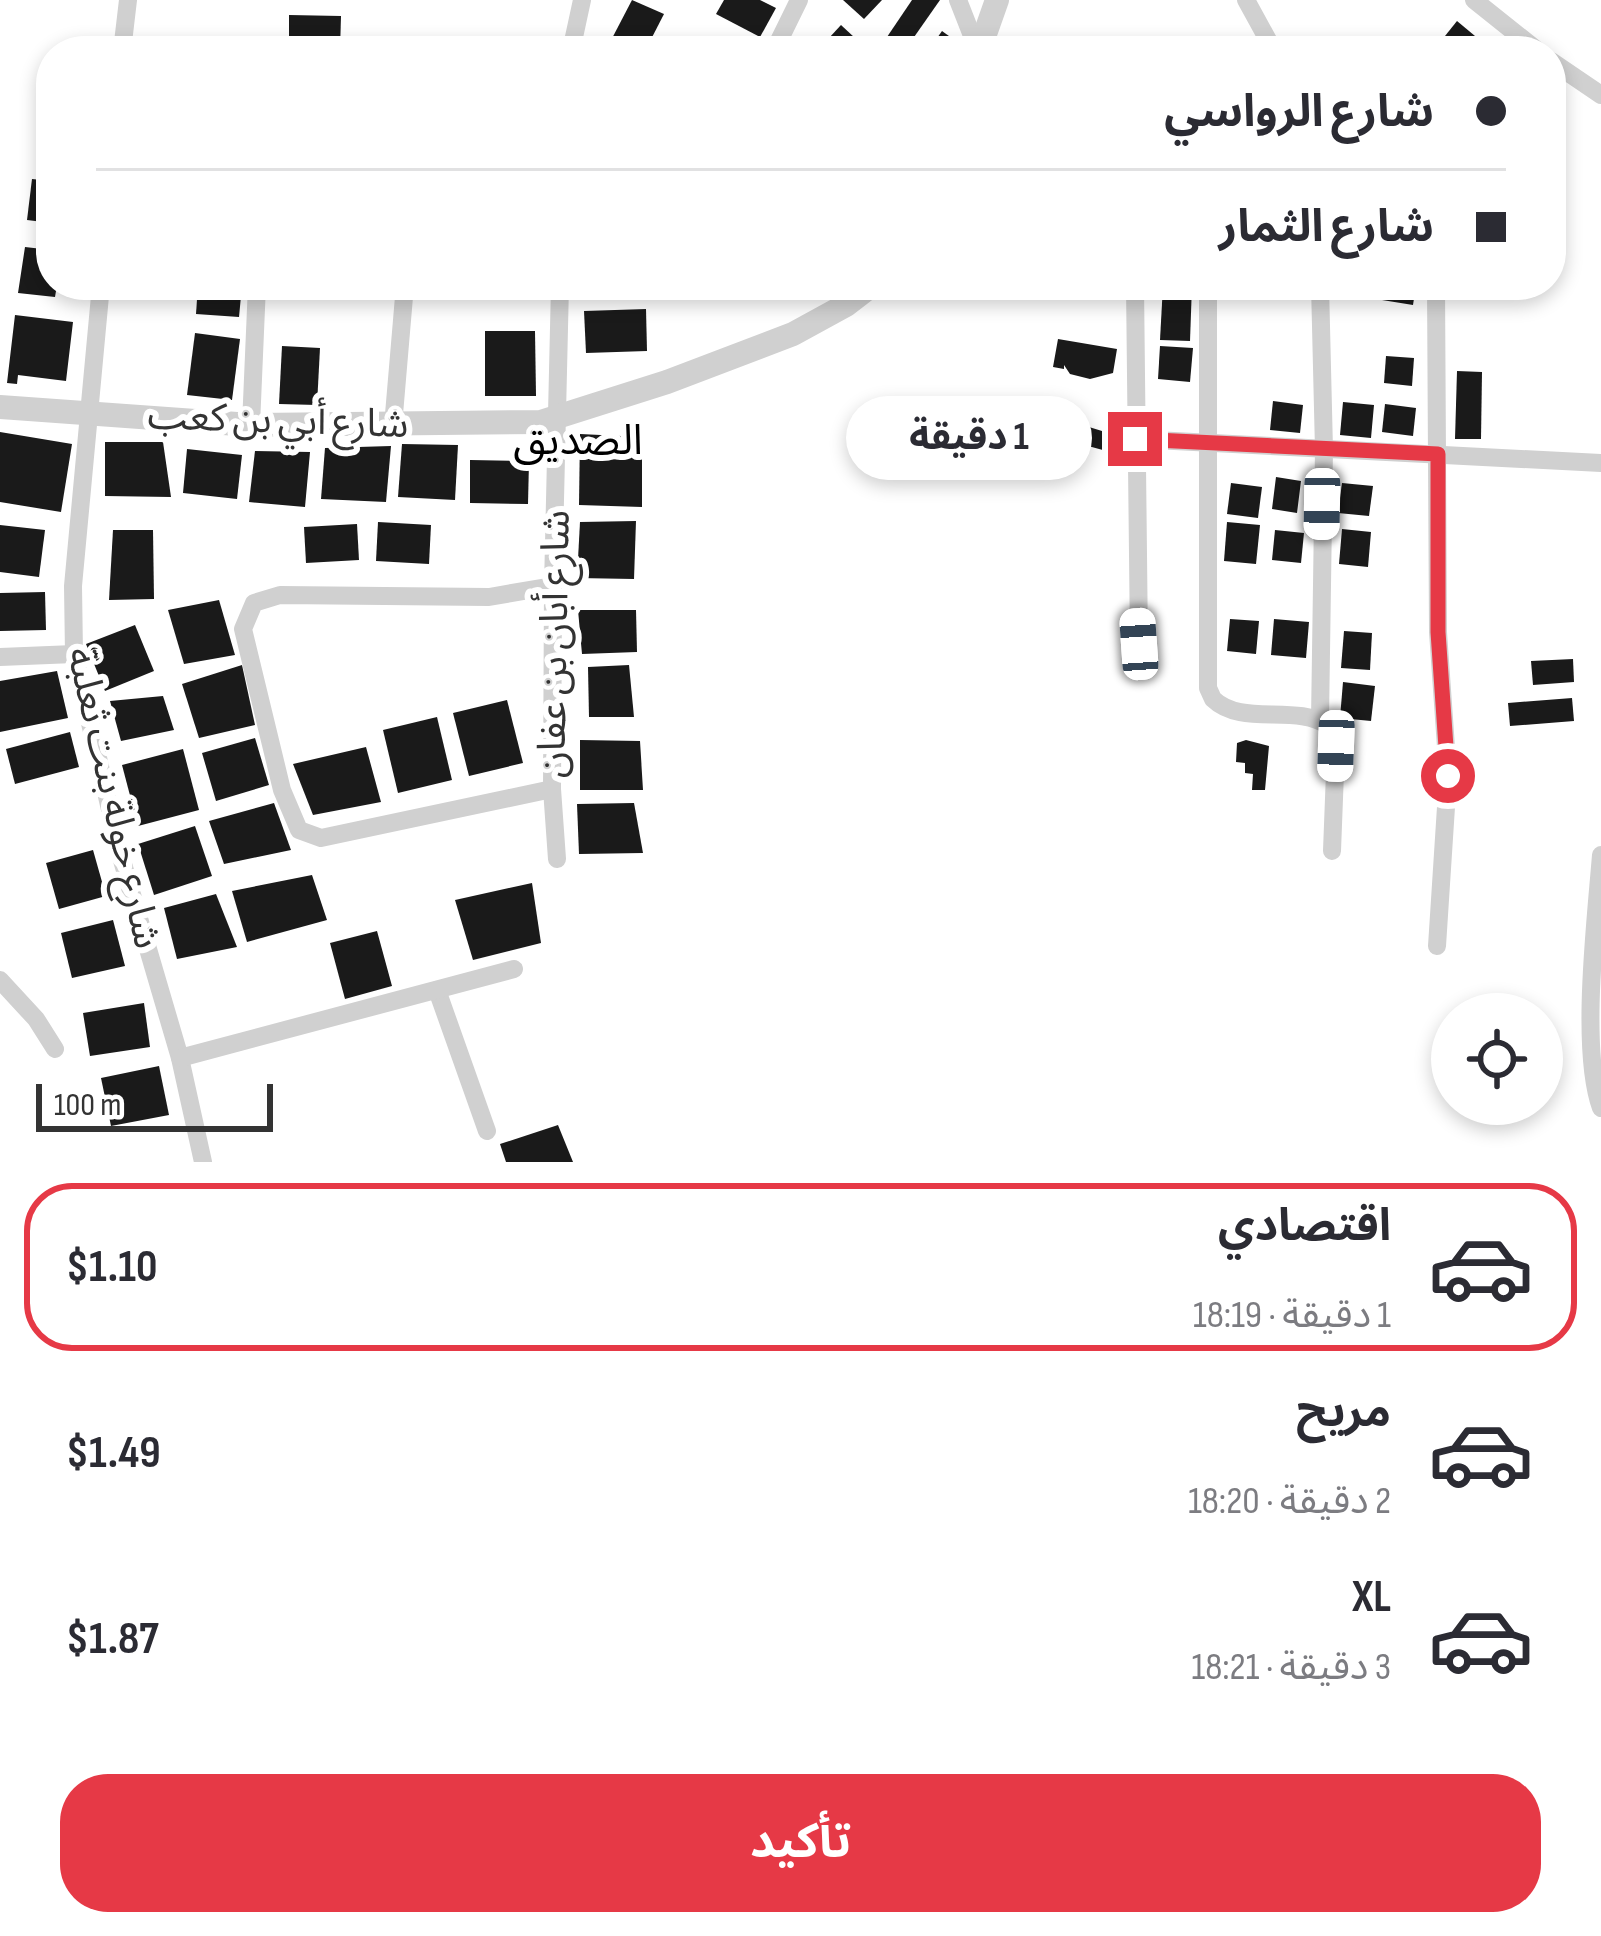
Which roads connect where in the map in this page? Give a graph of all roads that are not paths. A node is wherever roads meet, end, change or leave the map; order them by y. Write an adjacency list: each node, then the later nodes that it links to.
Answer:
1 (128, 0): 8 (street)
2 (582, 0): 9 (street)
3 (799, 0): 10 (street)
4 (958, 0): 11 (street)
5 (997, 0): 12 (street)
6 (1246, 0): 13 (street)
7 (1474, 0): 14 (street)
8 (124, 36)
9 (574, 36)
10 (781, 36)
11 (972, 36)
12 (984, 36)
13 (1266, 36)
14 (1514, 36)
15 (1566, 71): 16 (street)
16 (1601, 95)
17 (99, 300): 27 (street, شارع خولة بنت ثعلبة)
18 (256, 300): 29 (street)
19 (404, 300): 30 (street)
20 (560, 300): 28 (street, شارع أبان بن عفان)
21 (853, 300): 28 (street, شارع أبي بن كعب)
22 (1136, 300): 31 (street)
23 (1208, 300): 32 (street)
24 (1320, 300): 33 (street)
25 (1436, 300): 34 (street)
26 (0, 407): 27 (street, شارع أبي بن كعب)
27 (86, 413): 29 (street, شارع أبي بن كعب); 38 (street, شارع خولة بنت ثعلبة)
28 (556, 418): 30 (street, شارع أبي بن كعب); 36 (street, شارع أبان بن عفان)
29 (251, 425): 30 (street, شارع أبي بن كعب)
30 (393, 426)
31 (1135, 439): 32 (street); 37 (street)
32 (1207, 441): 33 (street); 40 (street)
33 (1324, 450): 34 (street); 40 (street)
34 (1438, 454): 35 (street); 45 (street)
35 (1601, 463)
36 (553, 586): 41 (street, شارع أبان بن عفان); 41 (street)
37 (1139, 644)
38 (74, 654): 39 (street); 50 (street, شارع خولة بنت ثعلبة)
39 (0, 657)
40 (1320, 720): 42 (street)
41 (552, 789): 44 (street, شارع أبان بن عفان)
42 (1332, 851)
43 (1601, 855): 51 (street)
44 (557, 859)
45 (1437, 946)
46 (514, 968): 48 (street)
47 (0, 980): 49 (street)
48 (437, 990): 50 (street); 52 (street)
49 (56, 1049)
50 (180, 1058): 53 (street, شارع خولة بنت ثعلبة)
51 (1601, 1108)
52 (488, 1132)
53 (203, 1162)

